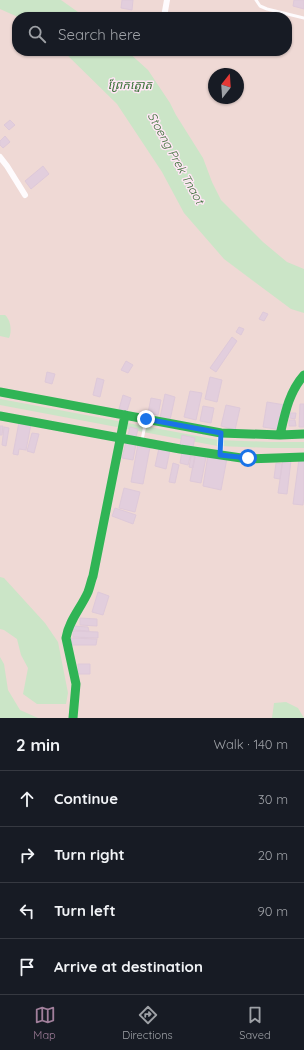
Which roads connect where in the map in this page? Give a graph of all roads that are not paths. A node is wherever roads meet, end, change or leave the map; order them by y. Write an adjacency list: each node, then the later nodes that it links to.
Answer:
1 (167, 0): 3 (street)
2 (256, 0): 4 (lane)
3 (165, 12)
4 (279, 12)
5 (292, 15): 6 (lane)
6 (304, 18)
7 (0, 157): 8 (street)
8 (25, 195)
9 (304, 375): 16 (street)
10 (0, 392): 11 (street)
11 (125, 415): 13 (street); 14 (street)
12 (0, 416): 14 (street)
13 (146, 424): 17 (street); 18 (lane)
14 (122, 432): 18 (street); 21 (street)
15 (304, 434): 16 (street)
16 (280, 435): 17 (street)
17 (221, 436): 19 (street)
18 (143, 439): 19 (street)
19 (220, 452): 20 (street)
20 (304, 457)
21 (73, 718)

